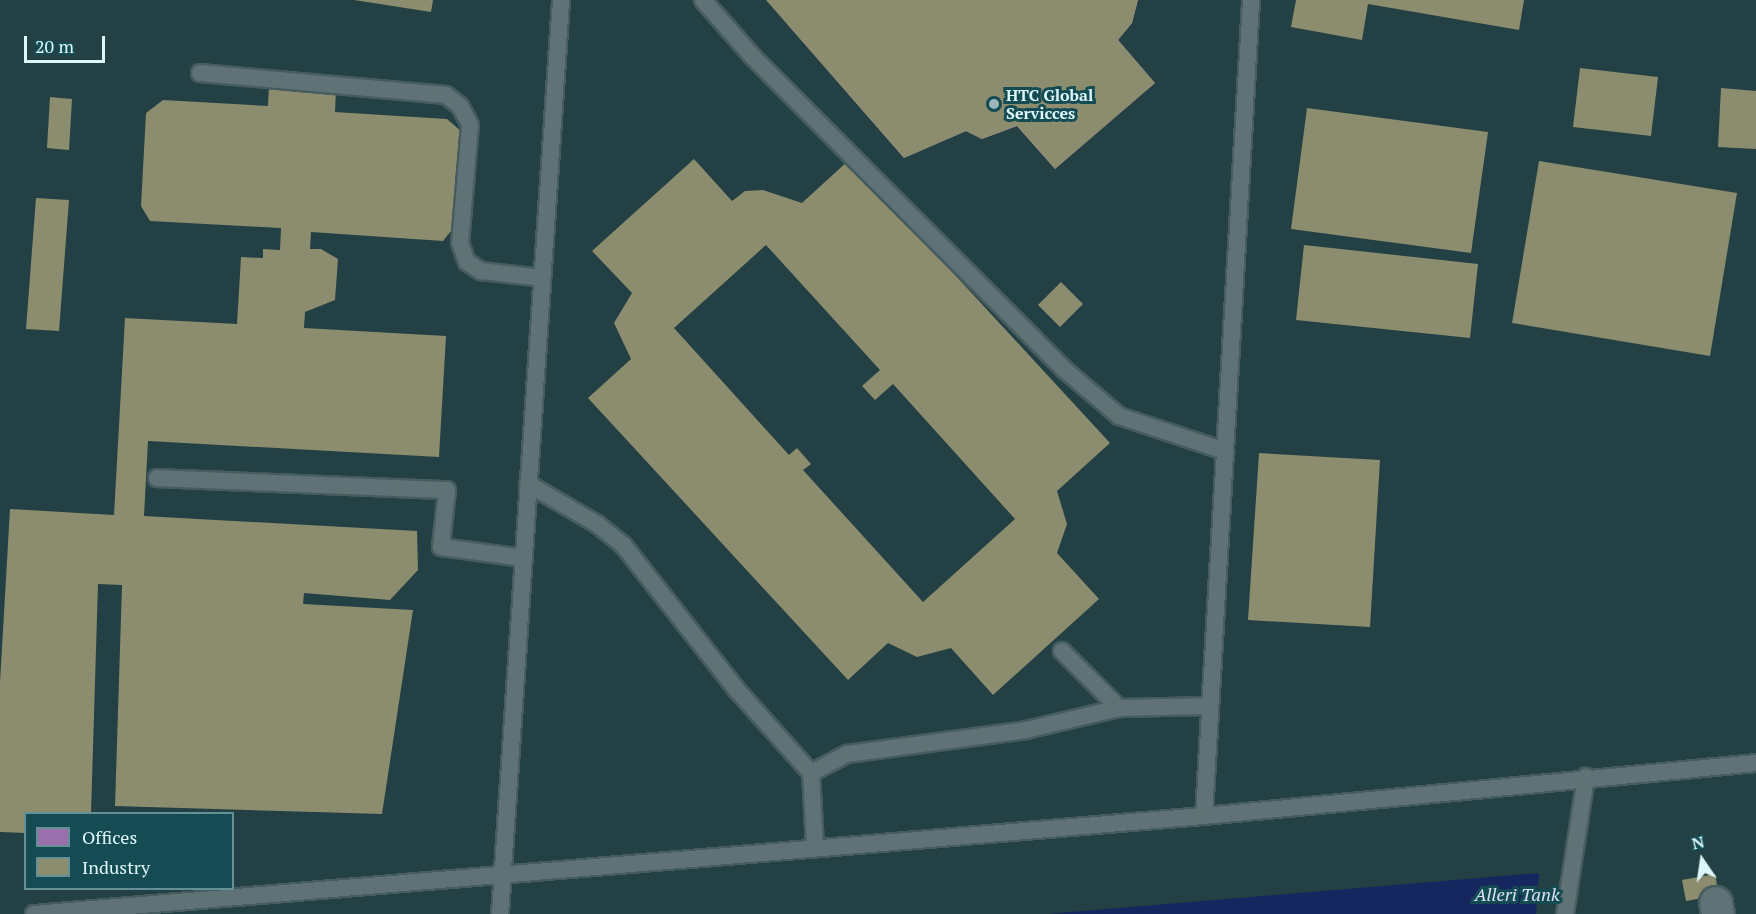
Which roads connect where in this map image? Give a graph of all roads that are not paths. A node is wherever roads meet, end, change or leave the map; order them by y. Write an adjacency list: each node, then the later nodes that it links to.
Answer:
1 (561, 0): 5 (lane)
2 (703, 0): 6 (lane)
3 (1251, 0): 6 (lane)
4 (200, 74): 5 (lane)
5 (542, 278): 8 (lane)
6 (1225, 451): 11 (lane)
7 (157, 477): 9 (lane)
8 (528, 484): 9 (lane); 14 (lane)
9 (523, 558): 18 (lane)
10 (1062, 651): 12 (lane)
11 (1210, 706): 12 (lane); 16 (lane)
12 (1119, 708): 14 (lane)
13 (1756, 763): 15 (lane)
14 (811, 773): 17 (lane)
15 (1586, 777): 16 (lane); 21 (lane)
16 (1204, 816): 17 (lane)
17 (815, 847): 18 (lane)
18 (502, 873): 19 (lane); 20 (lane)
19 (34, 914)
20 (500, 914)
21 (1565, 914)

